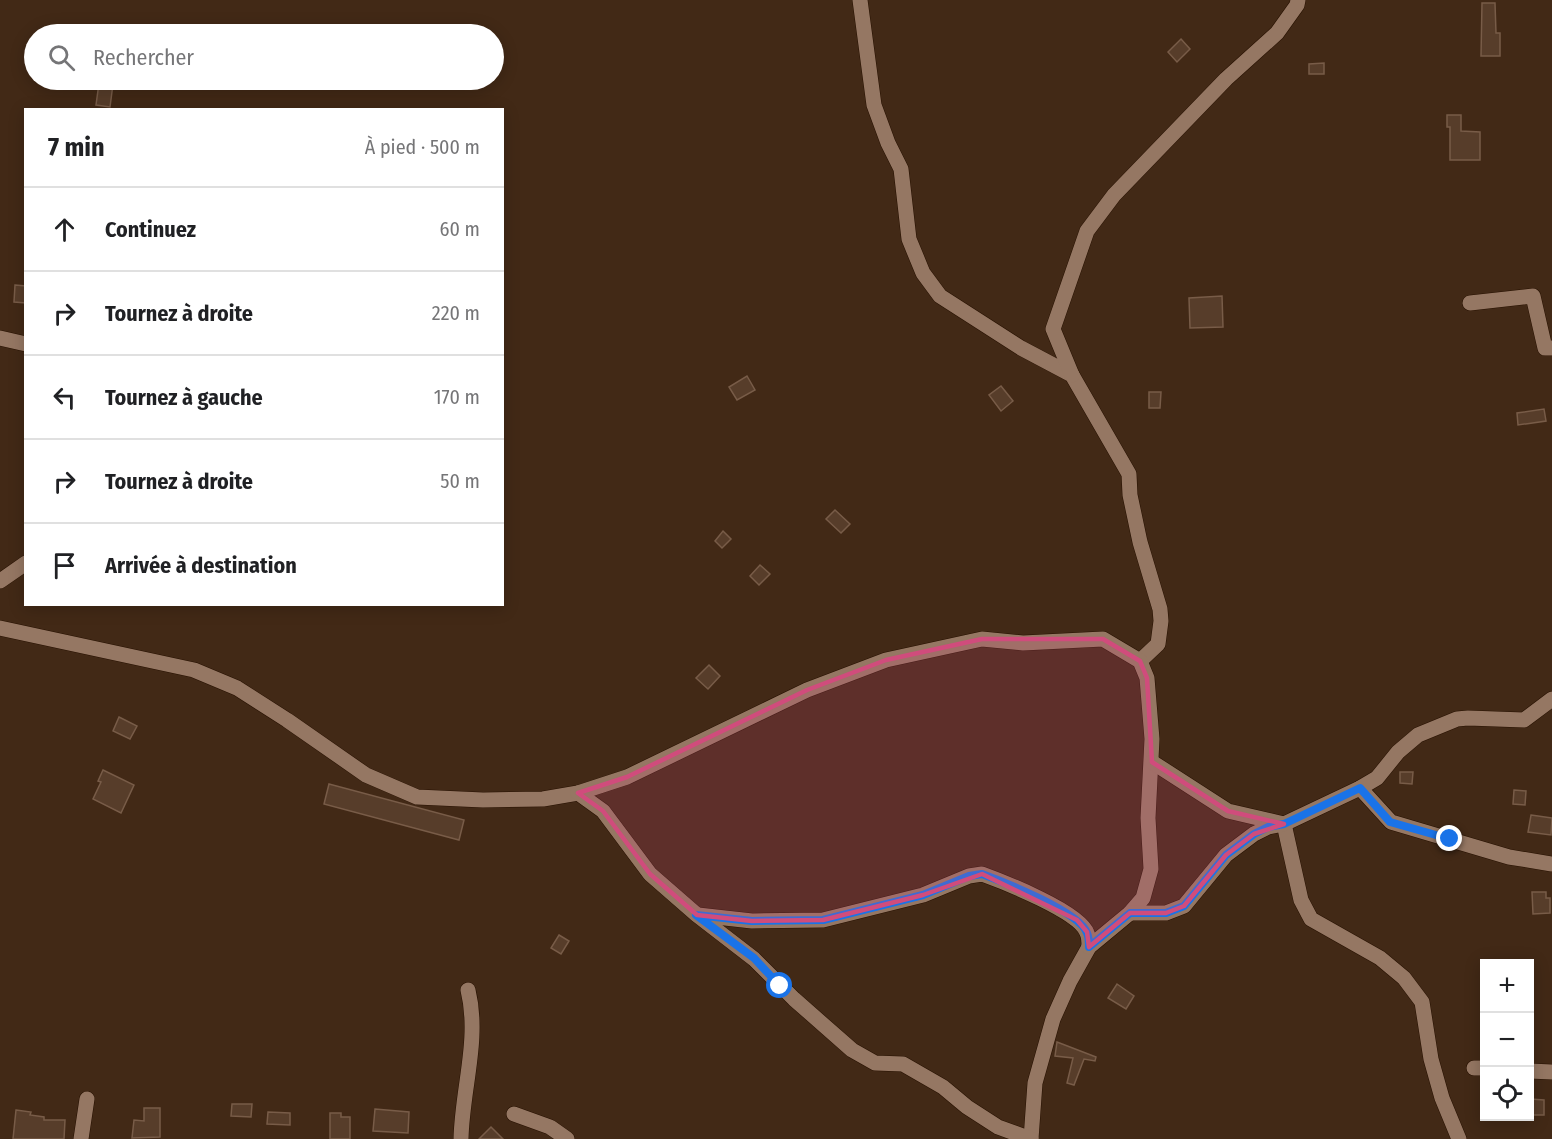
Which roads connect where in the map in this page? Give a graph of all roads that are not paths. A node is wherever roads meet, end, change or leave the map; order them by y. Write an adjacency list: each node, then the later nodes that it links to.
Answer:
1 (860, 0): 7 (street)
2 (1298, 0): 7 (street)
3 (1470, 303): 6 (street)
4 (0, 338): 5 (street)
5 (24, 344)
6 (1552, 348)
7 (1072, 375): 11 (street)
8 (24, 564): 9 (street)
9 (0, 581)
10 (0, 628): 15 (street)
11 (1140, 661): 13 (street); 15 (street)
12 (1552, 699): 14 (street)
13 (1152, 762): 16 (street); 18 (street)
14 (1360, 788): 16 (street); 17 (street)
15 (578, 793): 19 (street)
16 (1284, 824): 18 (street); 26 (street)
17 (1552, 864)
18 (1130, 913): 20 (street)
19 (696, 915): 20 (street); 30 (street)
20 (1089, 947): 30 (street)
21 (468, 990): 28 (street)
22 (1534, 1071): 23 (street)
23 (1552, 1072)
24 (87, 1098): 27 (street)
25 (514, 1114): 29 (street)
26 (1452, 1136)
27 (81, 1139)
28 (461, 1139)
29 (567, 1139)
30 (1031, 1139)

